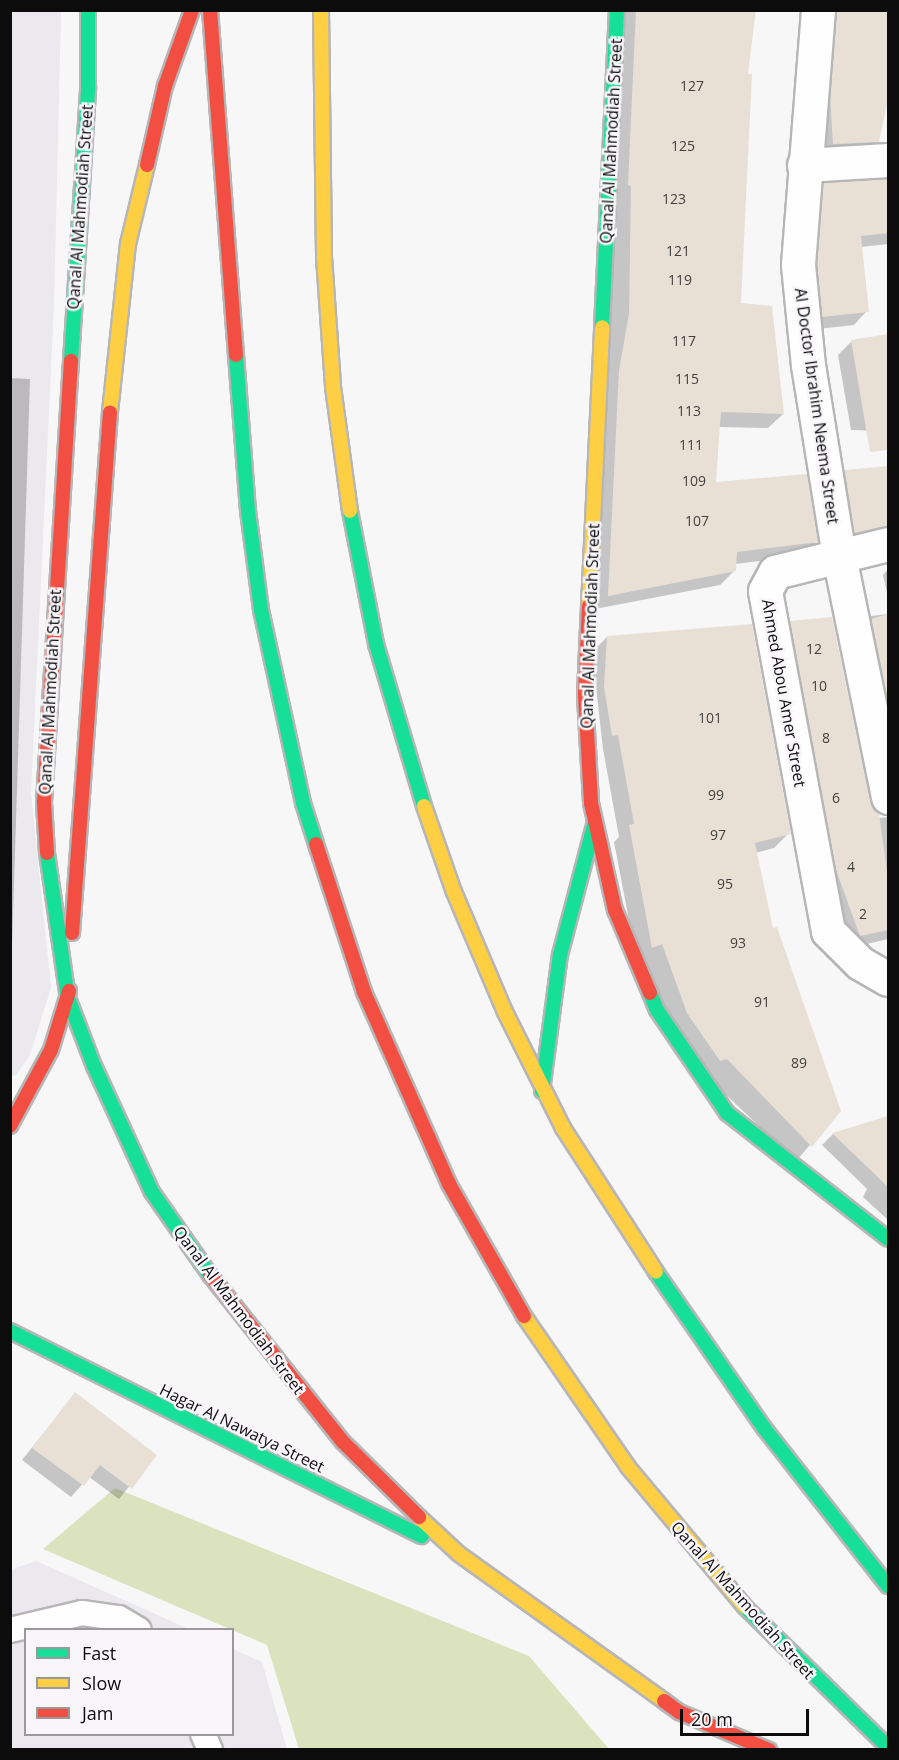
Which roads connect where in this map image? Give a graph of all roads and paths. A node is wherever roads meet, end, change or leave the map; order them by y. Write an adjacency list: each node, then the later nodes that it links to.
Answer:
1 (88, 10): 14 (main road, Qanal Al Mahmodiah Street)
2 (192, 10): 14 (main road)
3 (210, 10): 24 (main road, Qanal Al Mahmodiah Street)
4 (321, 10): 15 (main road)
5 (617, 10): 12 (main road, Qanal Al Mahmodiah Street)
6 (818, 10): 8 (street, Al Doctor Ibrahim Neema Street)
7 (888, 160): 8 (street)
8 (804, 165): 10 (street, Al Doctor Ibrahim Neema Street)
9 (888, 544): 10 (street, Ahmed Abou Amer Street)
10 (839, 556): 11 (street, Al Doctor Ibrahim Neema Street); 13 (street, Ahmed Abou Amer Street)
11 (888, 797)
12 (595, 821): 15 (main road); 17 (main road, Qanal Al Mahmodiah Street)
13 (888, 979)
14 (68, 998): 16 (main road); 19 (main road, Qanal Al Mahmodiah Street)
15 (542, 1090): 20 (main road)
16 (10, 1126)
17 (888, 1239)
18 (10, 1331): 19 (main road, Hagar Al Nawatya Street)
19 (459, 1554): 23 (main road, Qanal Al Mahmodiah Street)
20 (888, 1586)
21 (137, 1628): 22 (lane)
22 (10, 1630)
23 (679, 1712): 25 (lane, Qanal Al Mahmodiah Street); 26 (main road)
24 (888, 1747)
25 (731, 1749)
26 (769, 1749)

